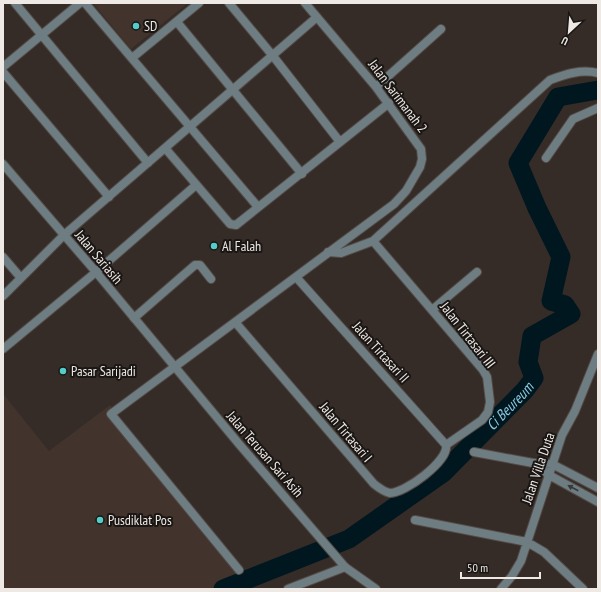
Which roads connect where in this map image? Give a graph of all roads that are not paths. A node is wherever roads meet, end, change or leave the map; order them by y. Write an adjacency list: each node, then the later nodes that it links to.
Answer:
1 (15, 3): 10 (street)
2 (80, 3): 10 (street)
3 (85, 3): 12 (street)
4 (199, 3): 8 (street)
5 (229, 3): 11 (street)
6 (305, 3): 7 (street, Jalan Sarimanah 2)
7 (317, 17): 11 (street); 16 (street, Jalan Sarimanah 2)
8 (177, 22): 12 (street); 17 (street)
9 (441, 29): 16 (street)
10 (41, 34): 13 (street); 24 (street)
11 (273, 56): 17 (street); 21 (street)
12 (132, 58): 20 (street)
13 (3, 67)
14 (3, 72): 28 (street)
15 (598, 73): 31 (street)
16 (376, 87): 18 (street, Jalan Sarimanah 2)
17 (234, 90): 20 (street); 26 (street)
18 (389, 103): 21 (street); 32 (street, Jalan Sarimanah 2)
19 (598, 108): 23 (street)
20 (190, 127): 22 (street); 29 (street)
21 (340, 142): 26 (street)
22 (165, 148): 24 (street); 27 (street)
23 (546, 158)
24 (148, 163): 28 (street)
25 (3, 164): 30 (street, Jalan Sariasih)
26 (302, 174): 29 (street)
27 (196, 185): 29 (street); 34 (street)
28 (108, 196): 30 (street)
29 (258, 207)
30 (64, 235): 34 (street, Jalan Sariasih); 37 (street)
31 (373, 241): 32 (street); 40 (street, Jalan Tirtasari III)
32 (328, 252): 36 (street, Jalan Sarimanah 2)
33 (3, 257): 37 (street)
34 (96, 272): 41 (street, Jalan Sariasih); 43 (street)
35 (477, 272): 40 (street)
36 (296, 276): 42 (street, Jalan Sarimanah 2); 46 (street, Jalan Tirtasari II)
37 (21, 278): 39 (street)
38 (211, 279): 41 (street)
39 (3, 296)
40 (432, 310): 46 (street, Jalan Tirtasari III)
41 (134, 318): 45 (street, Jalan Sariasih)
42 (235, 322): 45 (street, Jalan Sarimanah 2); 46 (street, Jalan Tirtasari I)
43 (3, 349)
44 (598, 354): 49 (street, Jalan Villa Duta)
45 (174, 368): 55 (street, Jalan Terusan Sari Asih); 56 (street, Jalan Sarimanah 2)
46 (446, 445)
47 (474, 452): 48 (street)
48 (533, 463): 49 (street); 50 (street)
49 (552, 464): 50 (street, Jalan Villa Duta); 51 (street)
50 (549, 475): 52 (street, one-way to 50); 54 (street, Jalan Villa Duta)
51 (598, 488)
52 (598, 502)
53 (415, 520): 54 (street)
54 (527, 542): 59 (street, Jalan Villa Duta); 60 (street)
55 (345, 567): 57 (street); 58 (street)
56 (239, 570)
57 (288, 589)
58 (376, 589)
59 (501, 589)
60 (583, 589)

